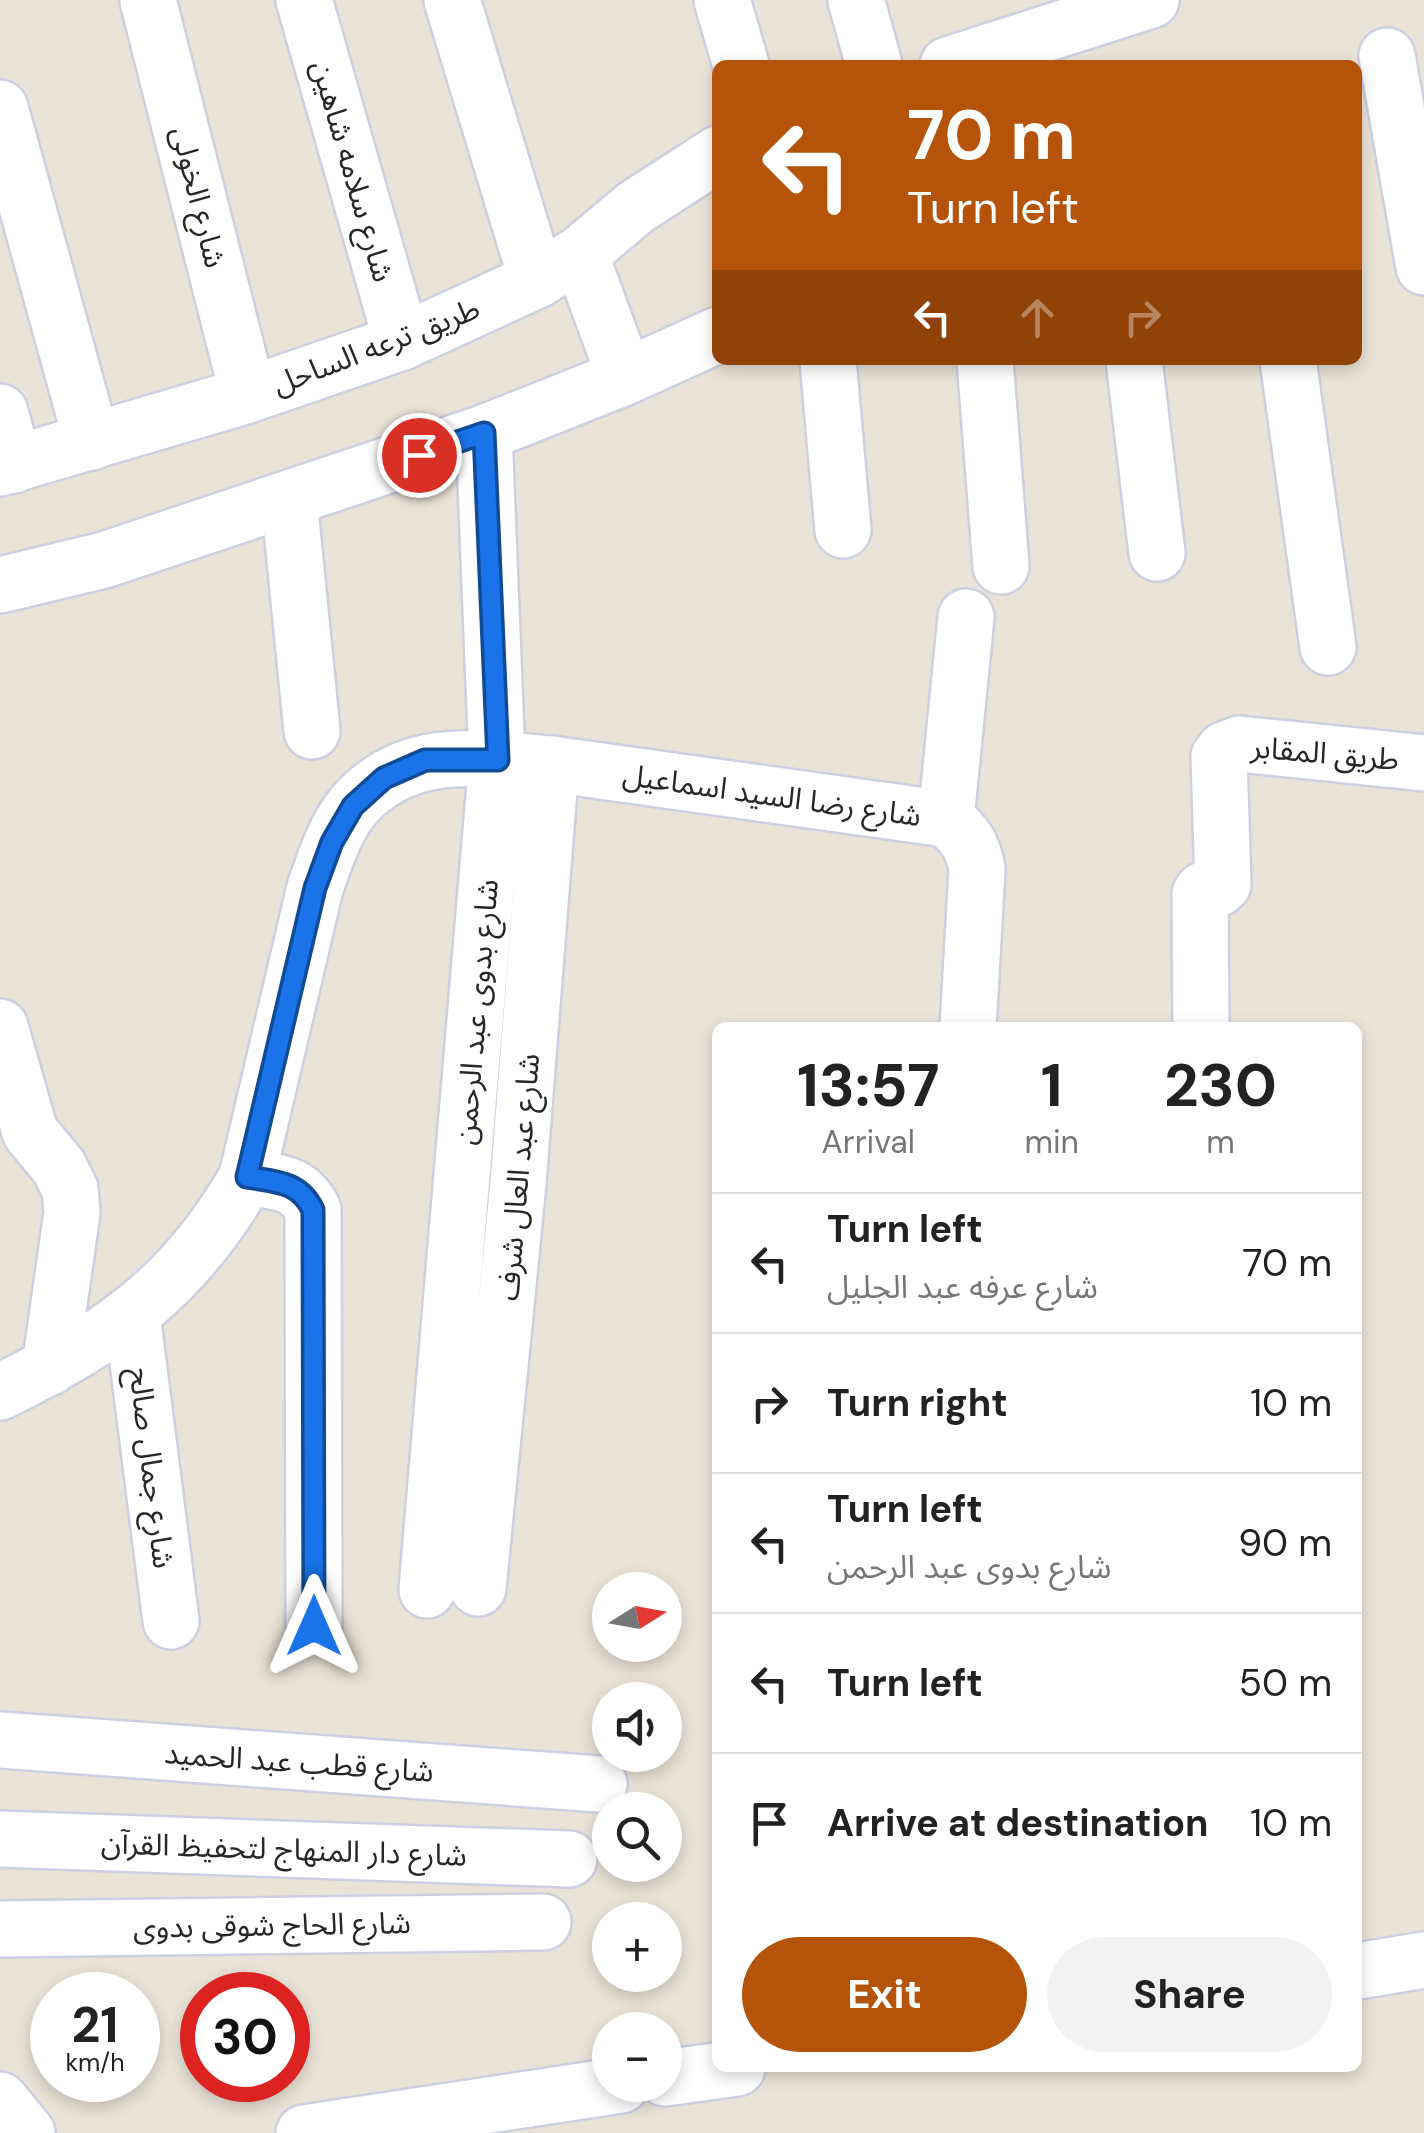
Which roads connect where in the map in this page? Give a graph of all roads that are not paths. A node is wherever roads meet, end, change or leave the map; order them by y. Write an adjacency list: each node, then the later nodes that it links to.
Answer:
1 (148, 0): 23 (street, شارع الخولى)
2 (304, 0): 17 (street, شارع سلامه شاهين)
3 (452, 0): 14 (street)
4 (722, 0): 10 (street)
5 (856, 0): 11 (street)
6 (1152, 0): 7 (street)
7 (1052, 15): 9 (street)
8 (1389, 53): 15 (street)
9 (1002, 57)
10 (740, 60)
11 (873, 60)
12 (0, 108): 26 (street)
13 (712, 158): 14 (street, طريق ترعه الساحل)
14 (558, 267): 17 (street, طريق ترعه الساحل); 22 (street)
15 (1424, 267)
16 (712, 337): 22 (street)
17 (402, 342): 23 (street, طريق ترعه الساحل)
18 (828, 365): 29 (street)
19 (985, 365): 31 (street)
20 (1135, 365): 30 (street)
21 (1289, 365): 34 (street)
22 (625, 378): 25 (street)
23 (248, 395): 26 (street, طريق ترعه الساحل)
24 (0, 412): 27 (street)
25 (484, 433): 28 (street); 36 (street, شارع بدوى عبد الرحمن)
26 (92, 442): 27 (street, طريق ترعه الساحل)
27 (7, 467)
28 (289, 499): 32 (street); 35 (street)
29 (843, 530)
30 (1158, 552)
31 (1001, 566)
32 (0, 585)
33 (966, 617): 39 (street)
34 (1328, 647)
35 (312, 731)
36 (498, 760): 38 (street, شارع رضا السيد اسماعيل); 43 (street, شارع رضا السيد اسماعيل); 47 (street, شارع بدوى عبد الرحمن)
37 (1424, 763): 41 (street, طريق المقابر)
38 (551, 764): 39 (street, شارع رضا السيد اسماعيل); 47 (street, شارع عبد العال شرف)
39 (946, 819): 40 (street, شارع رضا السيد اسماعيل)
40 (968, 1022)
41 (1200, 1022)
42 (0, 1027): 45 (street)
43 (247, 1177): 44 (street, شارع رضا السيد اسماعيل); 49 (street)
44 (132, 1315): 45 (street, شارع رضا السيد اسماعيل); 48 (street, شارع جمال صالح)
45 (50, 1368): 46 (street, شارع رضا السيد اسماعيل)
46 (0, 1392)
47 (452, 1589)
48 (171, 1621)
49 (314, 1626)
50 (0, 1740): 51 (street, شارع قطب عبد الحميد)
51 (599, 1784)
52 (0, 1839): 53 (street, شارع دار المنهاج لتحفيظ القرآن)
53 (569, 1859)
54 (543, 1922): 55 (street, شارع الحاج شوقى بدوى)
55 (0, 1929)
56 (1424, 1960): 57 (street)
57 (1362, 1969)
58 (712, 2071): 59 (street)
59 (682, 2076)
60 (592, 2089): 61 (street)
61 (304, 2133)

